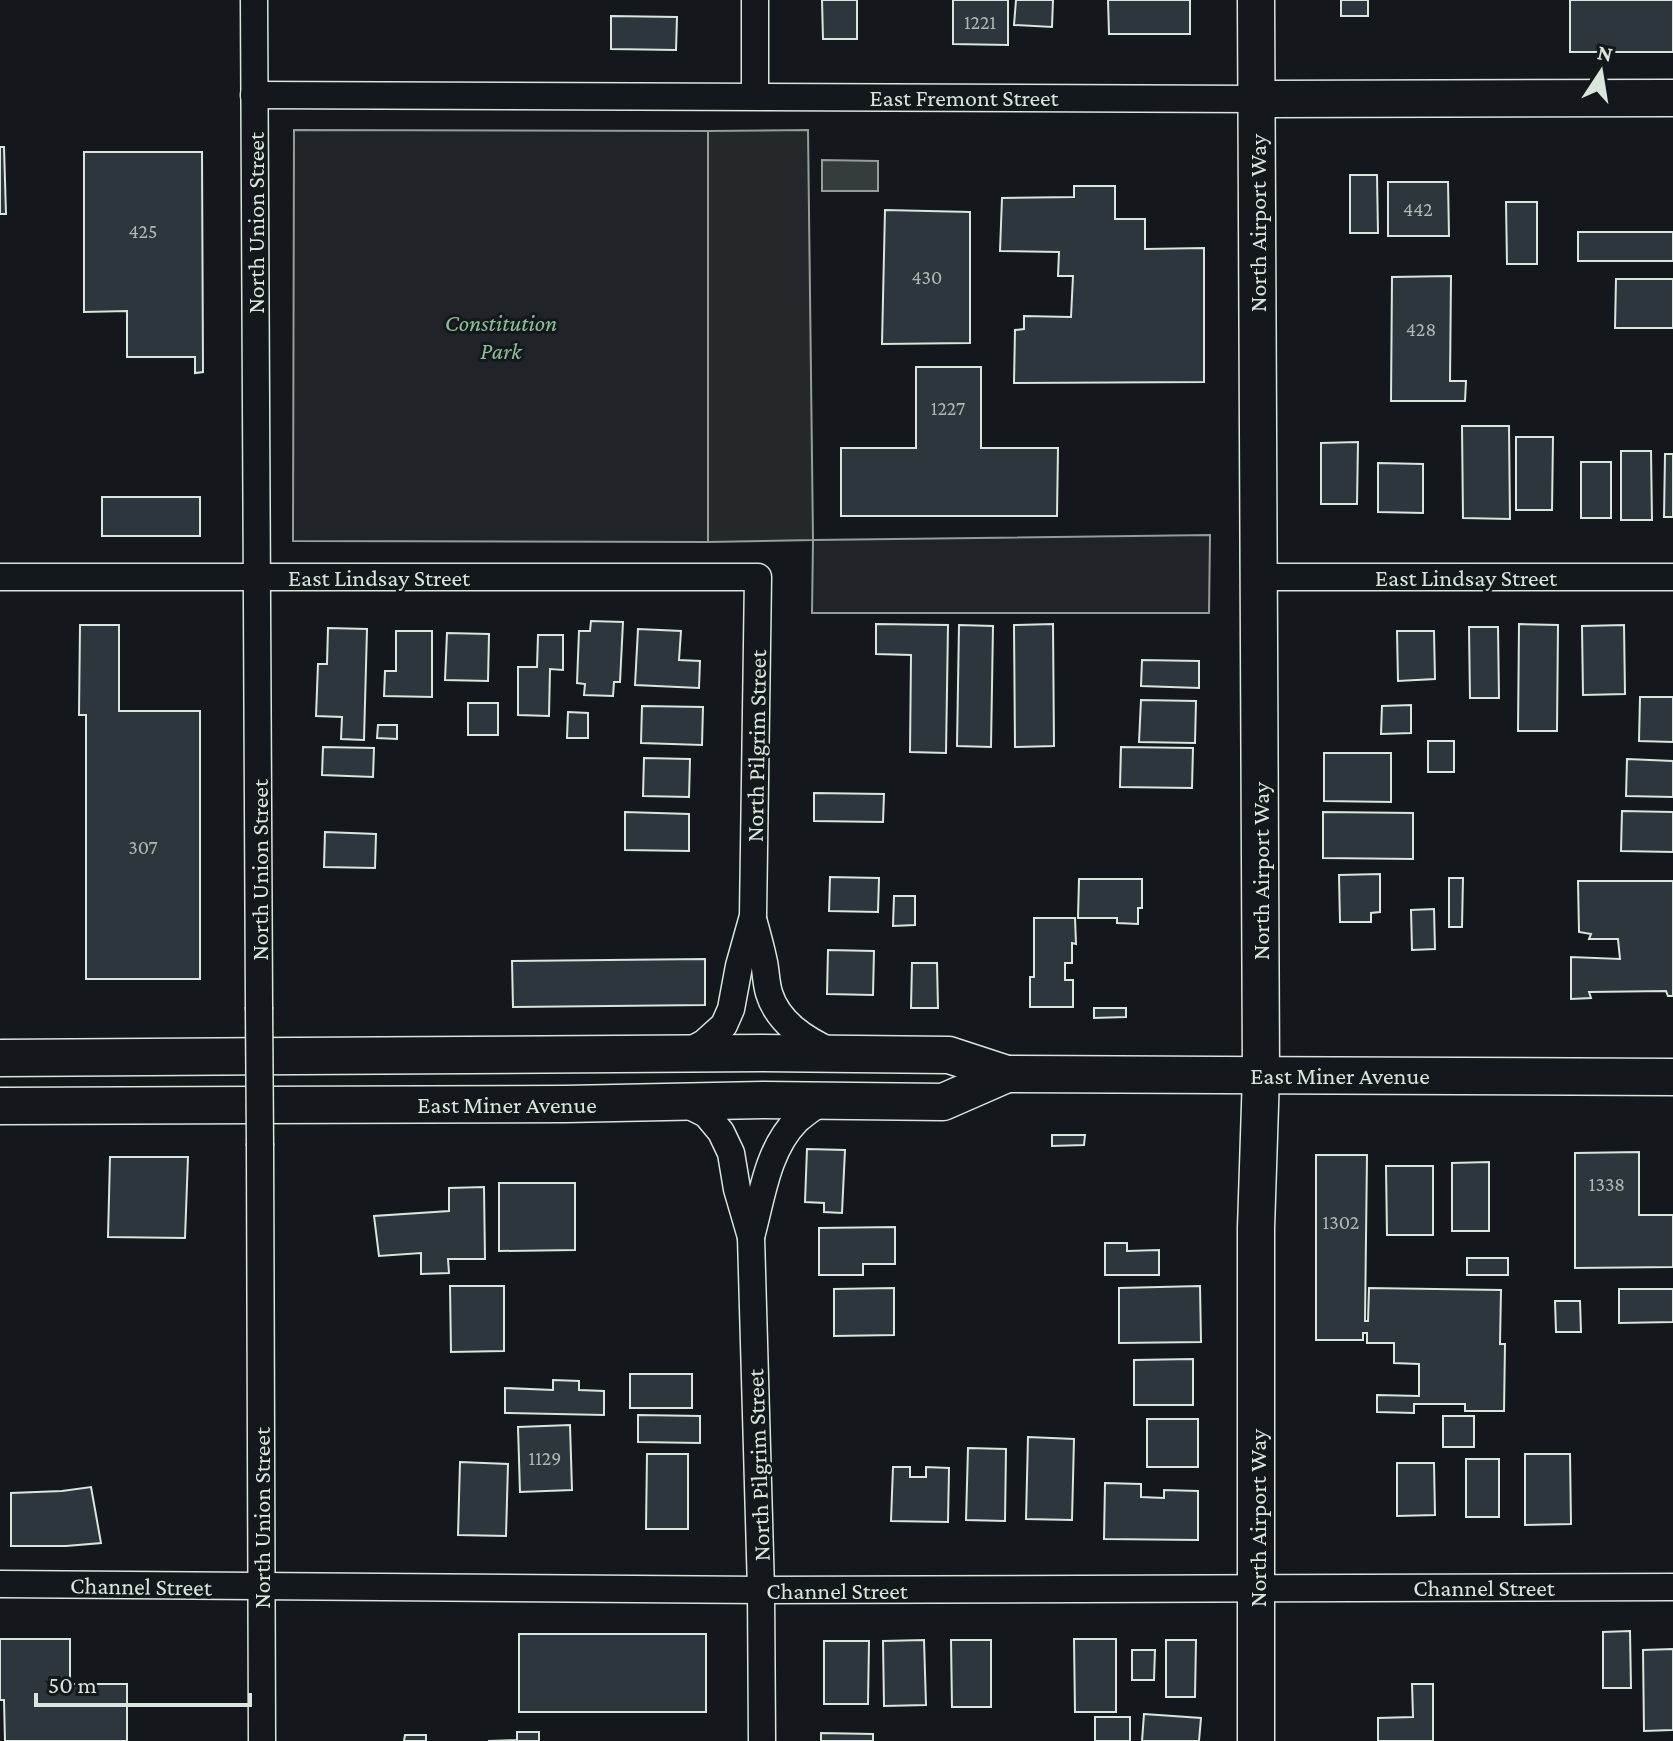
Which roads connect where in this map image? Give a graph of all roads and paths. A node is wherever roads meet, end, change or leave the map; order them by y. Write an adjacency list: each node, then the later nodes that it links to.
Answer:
1 (254, 0): 4 (street, North Union Street)
2 (755, 0): 5 (street)
3 (1256, 0): 7 (main road, North Airport Way)
4 (254, 95): 5 (street, East Fremont Street); 9 (street, North Union Street)
5 (755, 96): 7 (street, East Fremont Street)
6 (1673, 98): 7 (main road, East Fremont Street)
7 (1256, 99): 11 (main road, North Airport Way)
8 (0, 577): 9 (street, East Lindsay Street)
9 (257, 577): 10 (street, East Lindsay Street); 25 (street, North Union Street, bridge)
10 (758, 577): 13 (street, North Pilgrim Street)
11 (1259, 577): 12 (street, East Lindsay Street); 18 (main road, North Airport Way)
12 (1673, 577)
13 (753, 916): 14 (street, North Pilgrim Street); 15 (street, North Pilgrim Street)
14 (684, 1054): 15 (main road, East Miner Avenue); 16 (main road, East Miner Avenue)
15 (838, 1054): 17 (main road, East Miner Avenue)
16 (0, 1058)
17 (1007, 1074): 18 (main road, East Miner Avenue); 20 (main road, East Miner Avenue)
18 (1261, 1075): 19 (main road, East Miner Avenue); 26 (main road, North Airport Way)
19 (1673, 1077)
20 (822, 1101): 21 (main road, East Miner Avenue); 23 (street, North Pilgrim Street)
21 (682, 1102): 22 (main road, East Miner Avenue); 23 (street, North Pilgrim Street)
22 (0, 1106)
23 (751, 1237): 28 (street, North Pilgrim Street)
24 (0, 1584): 25 (street, Channel Street)
25 (261, 1587): 28 (street, Channel Street); 29 (street, North Union Street)
26 (1257, 1587): 27 (street, Channel Street); 28 (street, Channel Street); 31 (main road, North Airport Way)
27 (1673, 1587)
28 (761, 1590): 30 (street, North Pilgrim Street)
29 (262, 1741)
30 (762, 1741)
31 (1256, 1741)

